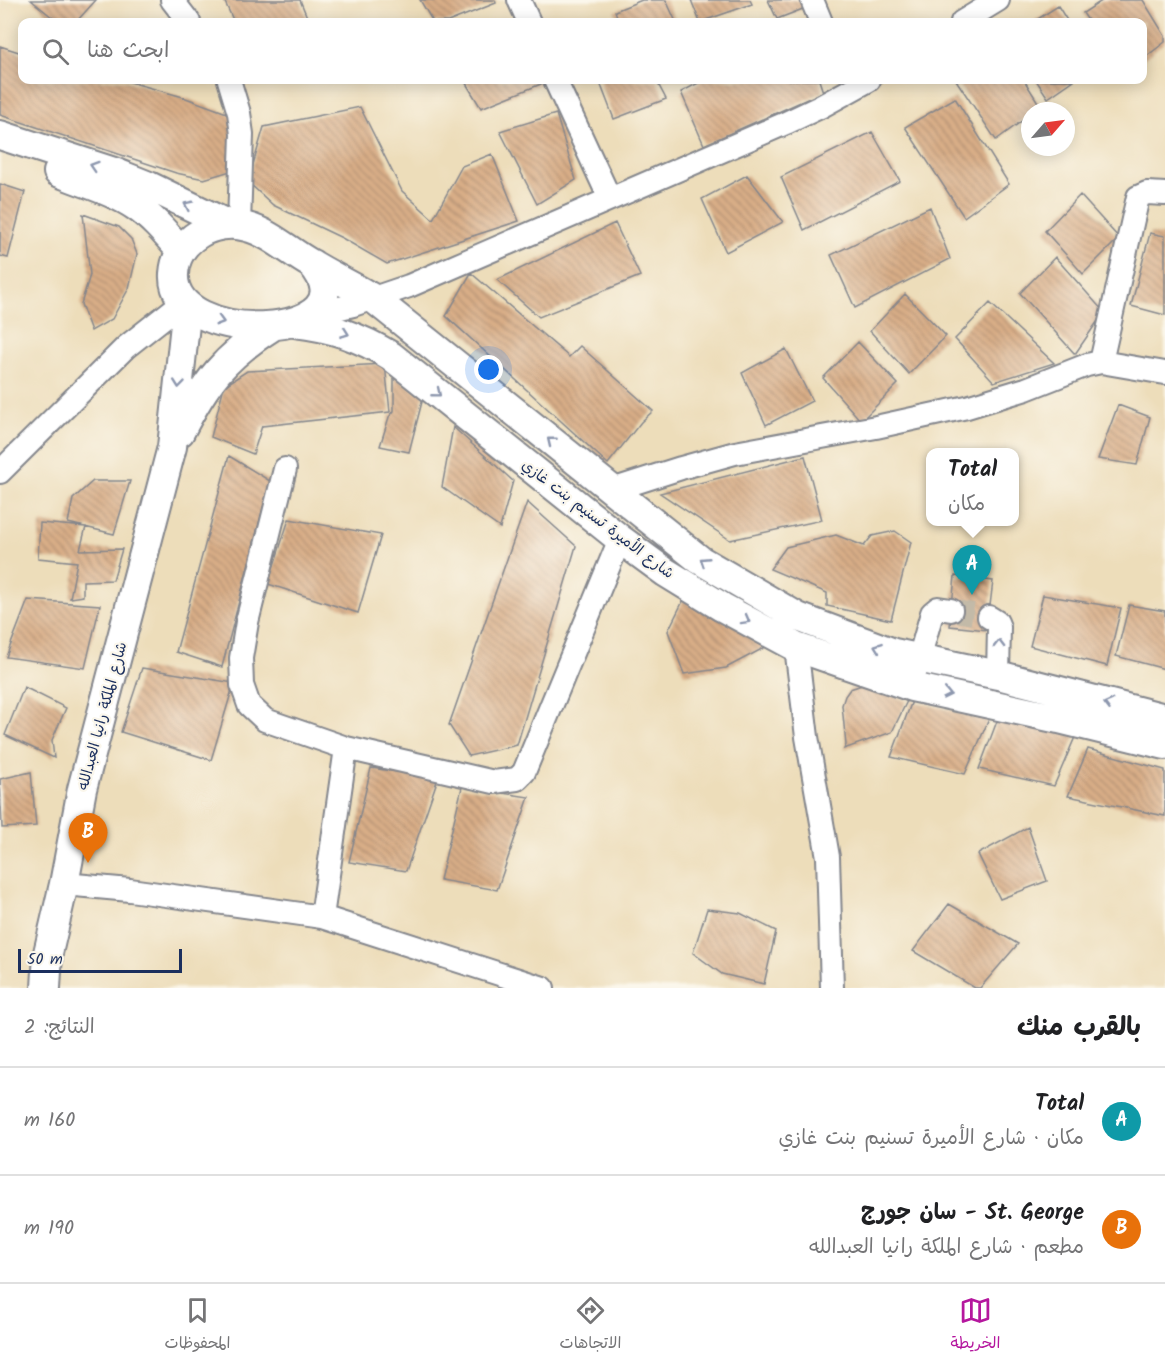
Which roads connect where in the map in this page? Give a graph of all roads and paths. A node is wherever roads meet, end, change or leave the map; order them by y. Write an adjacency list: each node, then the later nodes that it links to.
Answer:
1 (172, 0): 5 (street)
2 (519, 0): 6 (street)
3 (813, 0): 7 (street)
4 (998, 0): 8 (street)
5 (186, 18)
6 (527, 18)
7 (820, 18)
8 (969, 18)
9 (230, 84): 16 (street)
10 (557, 84): 15 (street)
11 (847, 86): 15 (street)
12 (0, 135): 16 (main road, one-way to 12)
13 (0, 155): 17 (main road)
14 (1165, 194): 22 (street)
15 (610, 199): 19 (street)
16 (233, 224): 17 (main road); 18 (main road)
17 (181, 251): 20 (main road)
18 (312, 264): 19 (main road, شارع الأميرة تسنيم بنت غازي); 21 (main road)
19 (374, 299): 21 (street); 27 (main road, شارع الأميرة تسنيم بنت غازي, one-way to 19)
20 (185, 304): 21 (main road, one-way to 21); 24 (main road, شارع الملكة رانيا العبدالله, one-way to 24); 26 (street)
21 (293, 321): 24 (main road, شارع الملكة رانيا العبدالله); 28 (main road, شارع الأميرة تسنيم بنت غازي, one-way to 28)
22 (1101, 362): 23 (street); 27 (street)
23 (1165, 373)
24 (172, 447): 38 (main road, شارع الملكة رانيا العبدالله)
25 (285, 469): 37 (street)
26 (0, 472)
27 (612, 490): 32 (main road, شارع الأميرة تسنيم بنت غازي, one-way to 27)
28 (620, 539): 31 (main road, شارع الأميرة تسنيم بنت غازي, one-way to 31); 37 (street)
29 (951, 610): 32 (street)
30 (989, 617): 33 (street, one-way to 30)
31 (796, 647): 34 (main road, شارع الأميرة تسنيم بنت غازي); 42 (street)
32 (919, 658): 33 (main road, شارع الأميرة تسنيم بنت غازي); 34 (street)
33 (998, 675): 35 (main road, شارع الأميرة تسنيم بنت غازي, one-way to 33)
34 (912, 687): 36 (main road, شارع الأميرة تسنيم بنت غازي, one-way to 36)
35 (1165, 718)
36 (1165, 745)
37 (346, 748): 39 (street)
38 (64, 884): 39 (street); 40 (main road, شارع الملكة رانيا العبدالله)
39 (322, 917): 41 (street)
40 (46, 988)
41 (543, 988)
42 (832, 988)

